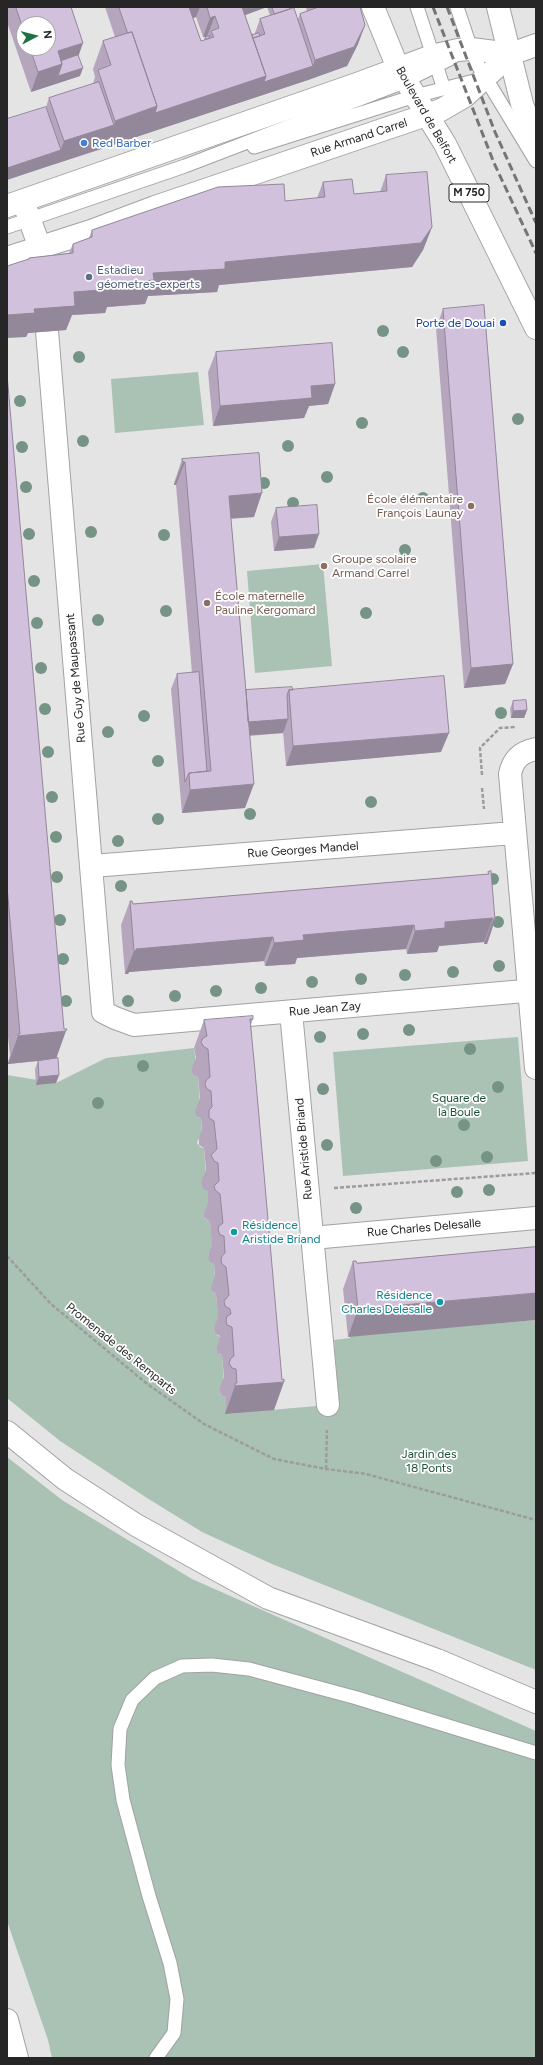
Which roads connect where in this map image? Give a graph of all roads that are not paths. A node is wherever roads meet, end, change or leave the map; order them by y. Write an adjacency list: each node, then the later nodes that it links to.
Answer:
1 (373, 7): 10 (main road, Boulevard de Belfort / M 750)
2 (417, 7): 8 (lane)
3 (457, 7): 6 (lane)
4 (498, 7): 7 (main road)
5 (536, 45): 7 (main road)
6 (471, 49): 7 (main road); 8 (main road); 9 (lane)
7 (510, 54): 9 (main road, Rue Armand Carrel); 13 (main road)
8 (434, 61): 10 (main road); 11 (lane)
9 (486, 78): 11 (lane); 12 (main road, Rue Armand Carrel); 14 (lane)
10 (406, 82): 11 (lane); 12 (main road, Boulevard de Belfort / M 750); 15 (lane); 15 (lane); 16 (main road)
11 (444, 89)
12 (427, 116): 18 (main road, Rue Armand Carrel); 21 (main road, Boulevard de Belfort / M 750)
13 (536, 143)
14 (536, 161)
15 (185, 166): 16 (lane)
16 (20, 208): 17 (lane); 18 (main road)
17 (7, 227)
18 (40, 248): 19 (main road, Rue Armand Carrel); 20 (main road)
19 (7, 258)
20 (43, 278)
21 (536, 328)
22 (47, 331): 25 (main road, Rue Guy de Maupassant)
23 (536, 749): 24 (main road)
24 (514, 833): 25 (main road, Rue Georges Mandel); 26 (main road)
25 (92, 866): 28 (main road, Rue Guy de Maupassant)
26 (533, 991): 27 (main road, Rue Jean Zay); 29 (main road)
27 (291, 1012): 28 (main road, Rue Jean Zay); 31 (main road, Rue Aristide Briand)
28 (114, 1018)
29 (536, 1068)
30 (536, 1218): 31 (main road, Rue Charles Delesalle)
31 (312, 1238): 32 (main road, Rue Aristide Briand)
32 (328, 1405)
33 (7, 1432): 34 (main road)
34 (536, 1702)
35 (536, 1753): 38 (lane)
36 (7, 2020): 37 (main road)
37 (17, 2058)
38 (156, 2058)

